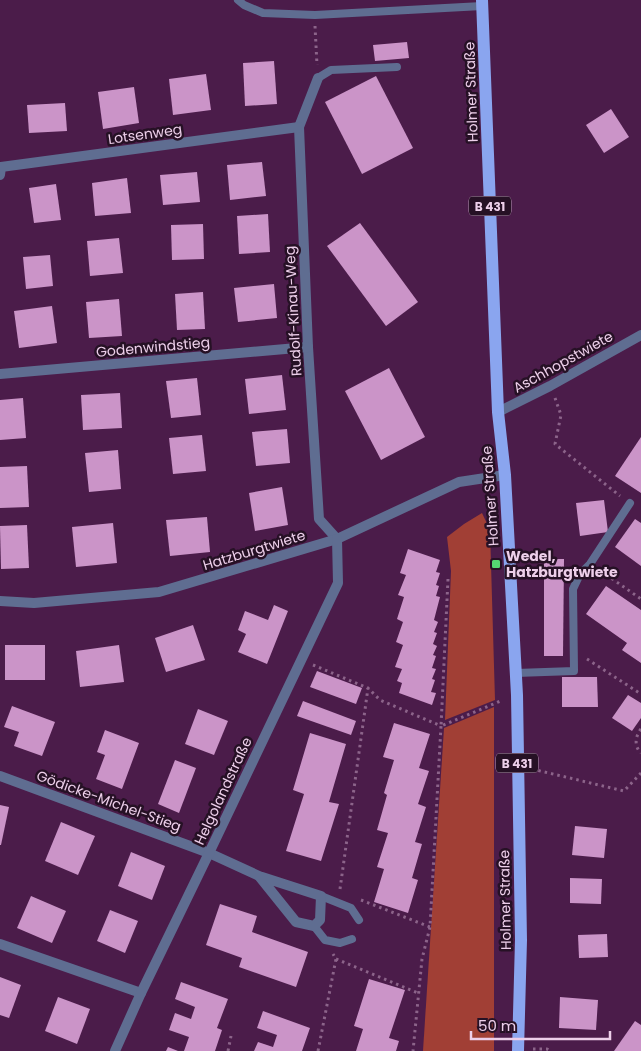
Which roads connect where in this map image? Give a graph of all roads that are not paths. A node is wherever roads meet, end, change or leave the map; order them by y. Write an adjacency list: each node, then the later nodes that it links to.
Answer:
1 (238, 0): 2 (lane)
2 (482, 3): 10 (main road, Holmer Straße / B 431)
3 (397, 68): 4 (lane)
4 (318, 78): 5 (street, Rudolf-Kinau-Weg)
5 (299, 127): 6 (street, Lotsenweg); 8 (street, Rudolf-Kinau-Weg)
6 (0, 175)
7 (641, 335): 10 (street, Aschhopstwiete)
8 (308, 347): 9 (street, Godenwindstieg); 13 (street, Rudolf-Kinau-Weg)
9 (0, 374)
10 (498, 412): 11 (main road, Holmer Straße / B 431)
11 (505, 475): 13 (street, Hatzburgtwiete); 15 (main road, Holmer Straße / B 431)
12 (630, 503): 15 (lane)
13 (337, 539): 14 (street, Hatzburgtwiete); 17 (street, Helgolandstraße)
14 (0, 601)
15 (516, 673): 26 (main road, Holmer Straße / B 431)
16 (0, 776): 17 (street, Gödicke-Michel-Stieg)
17 (210, 853): 18 (street, Gödicke-Michel-Stieg); 24 (street, Helgolandstraße)
18 (260, 876): 19 (street, Gödicke-Michel-Stieg); 21 (street)
19 (321, 896): 20 (lane); 21 (street)
20 (359, 920)
21 (314, 926): 22 (lane)
22 (352, 939)
23 (0, 944): 24 (street)
24 (141, 993): 25 (street, Helgolandstraße)
25 (115, 1051)
26 (518, 1051)

